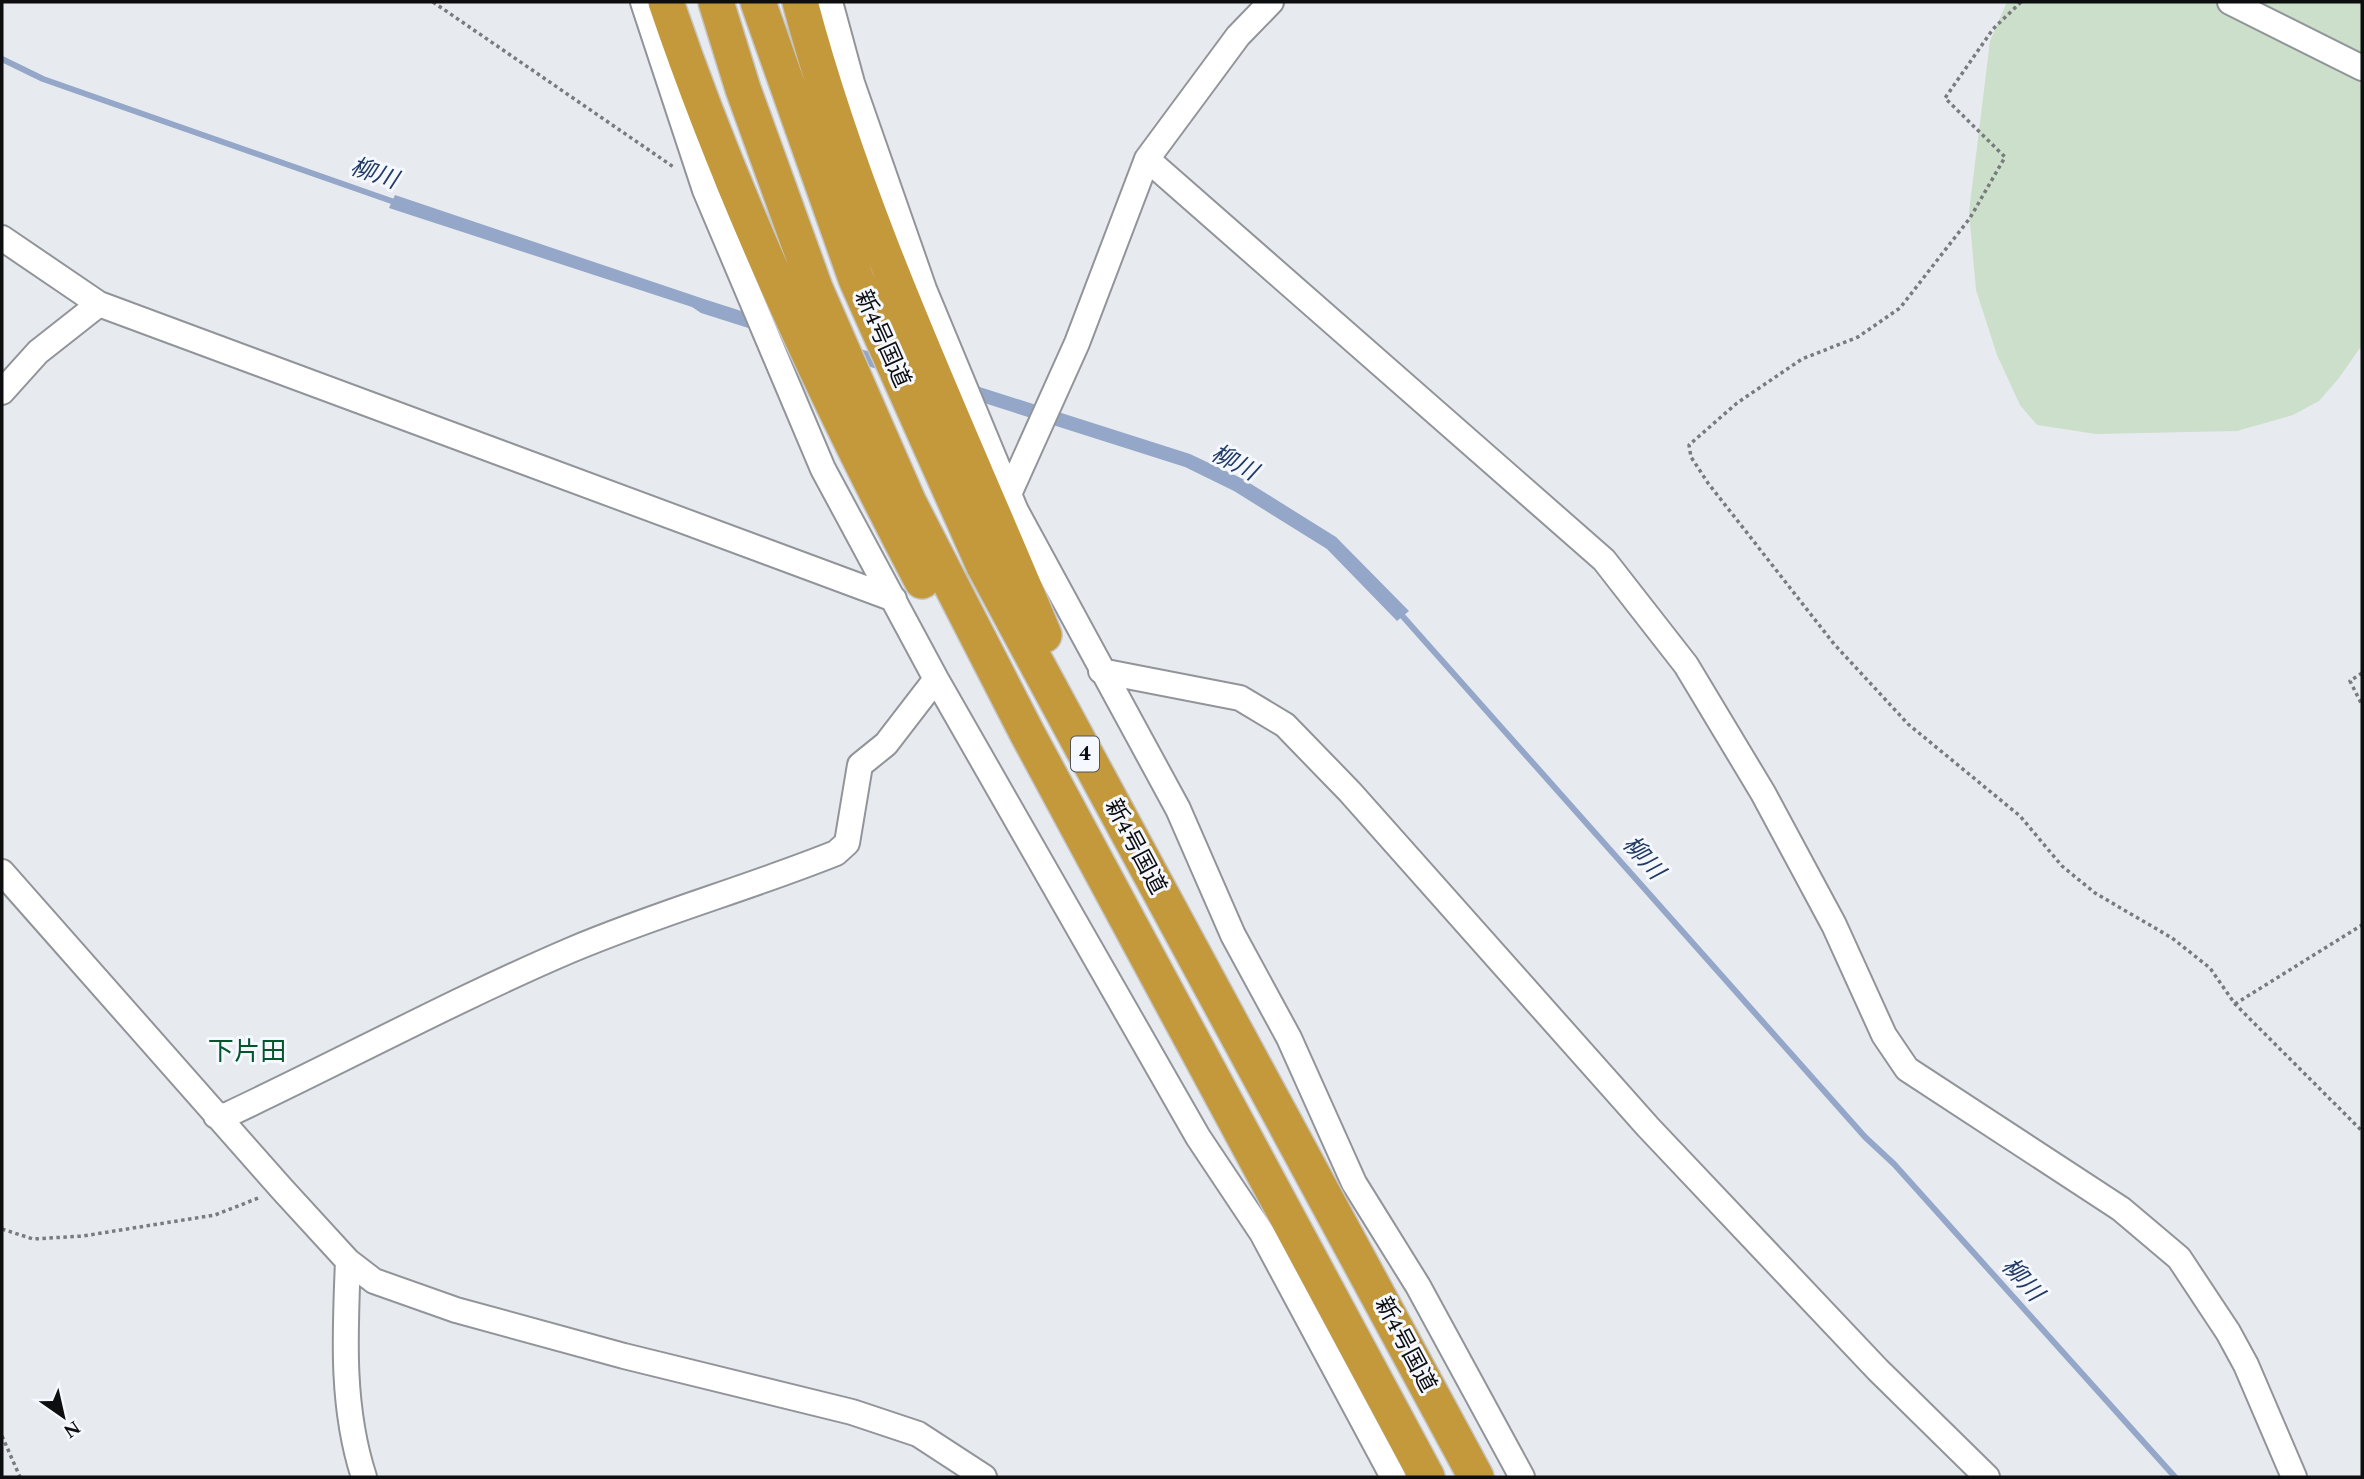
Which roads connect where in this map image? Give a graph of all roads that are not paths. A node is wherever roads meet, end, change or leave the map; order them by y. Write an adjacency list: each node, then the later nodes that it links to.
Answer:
1 (643, 2): 15 (street)
2 (666, 2): 18 (highway)
3 (716, 2): 18 (highway, 新4号国道 / 4)
4 (758, 2): 19 (highway, 新4号国道 / 4)
5 (800, 2): 19 (highway)
6 (830, 2): 14 (street)
7 (1271, 2): 10 (street)
8 (2230, 2): 9 (street)
9 (2362, 68)
10 (1147, 159): 14 (street); 30 (street)
11 (2, 238): 12 (street)
12 (99, 304): 13 (street); 15 (street)
13 (2, 392)
14 (1009, 494): 16 (street)
15 (894, 598): 17 (street)
16 (1101, 671): 28 (street); 29 (street)
17 (936, 679): 21 (street); 25 (street)
18 (1027, 733): 26 (highway, 新4号国道 / 4)
19 (1118, 815): 27 (highway, 新4号国道 / 4)
20 (2, 872): 21 (street)
21 (216, 1116): 22 (street)
22 (348, 1261): 23 (street); 24 (street)
23 (364, 1477)
24 (984, 1477)
25 (1394, 1477)
26 (1427, 1477)
27 (1476, 1477)
28 (1522, 1477)
29 (1987, 1477)
30 (2294, 1477)

